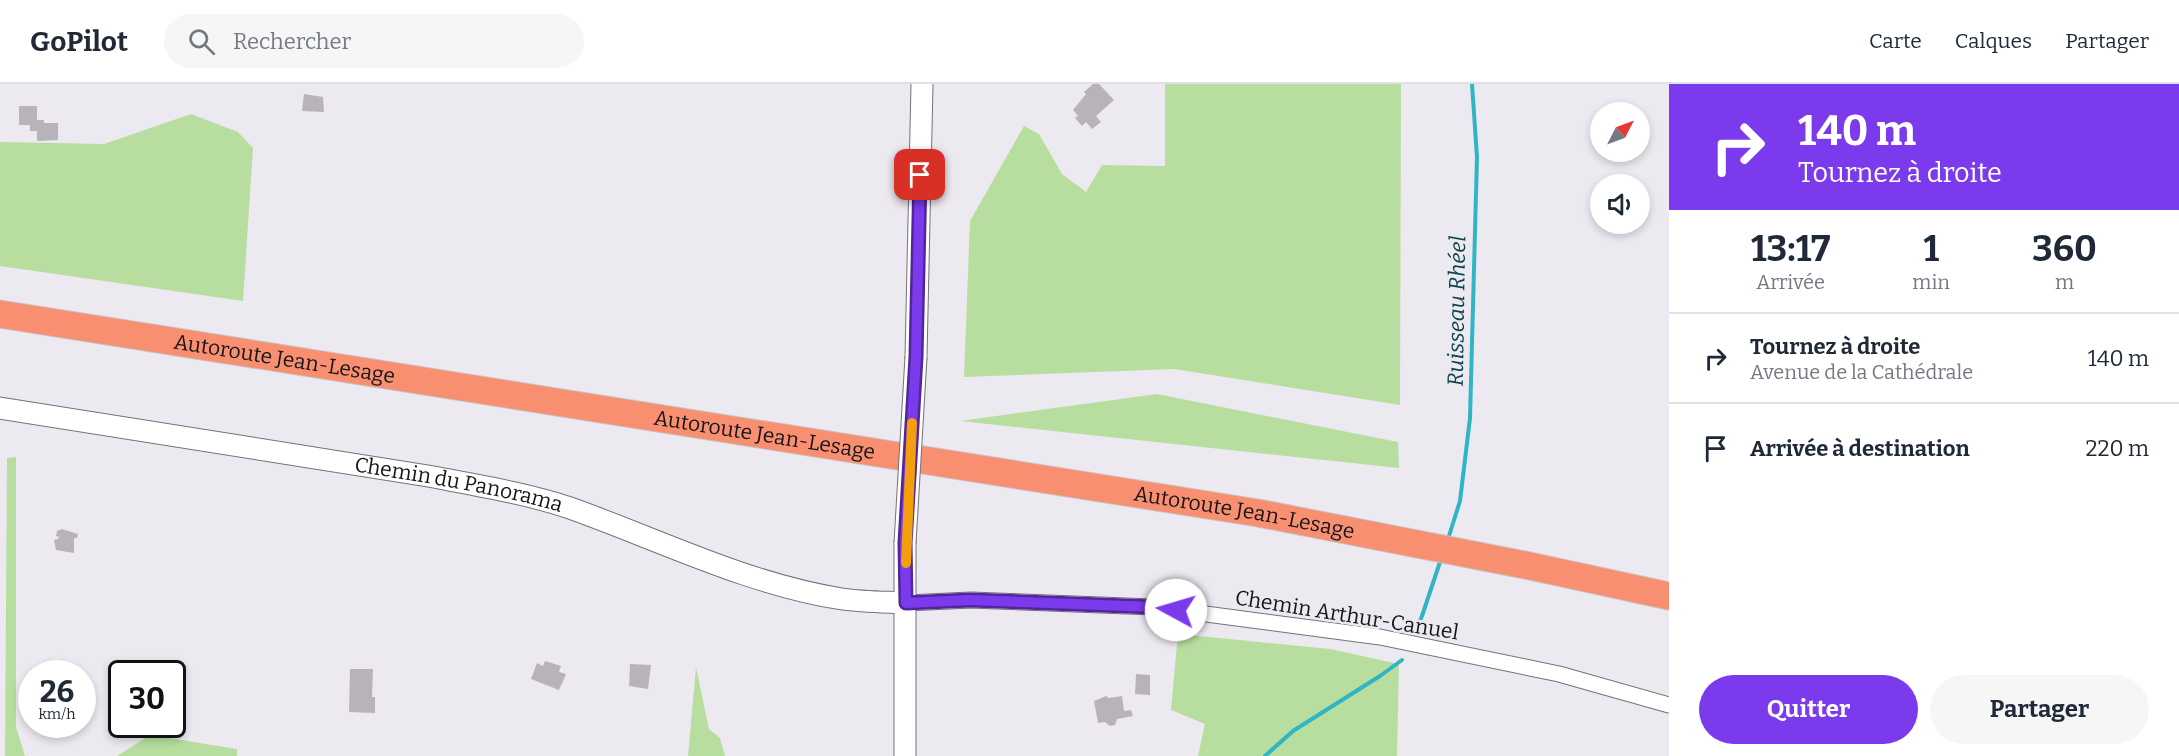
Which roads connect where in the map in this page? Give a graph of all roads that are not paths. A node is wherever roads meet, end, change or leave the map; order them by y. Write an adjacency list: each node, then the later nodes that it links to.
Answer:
1 (922, 84): 5 (street, bridge)
2 (0, 314): 4 (highway, Autoroute Jean-Lesage)
3 (0, 408): 5 (street, Chemin du Panorama)
4 (1669, 596)
5 (906, 603): 6 (street, Chemin Arthur-Canuel); 7 (street)
6 (1669, 705)
7 (905, 756)

